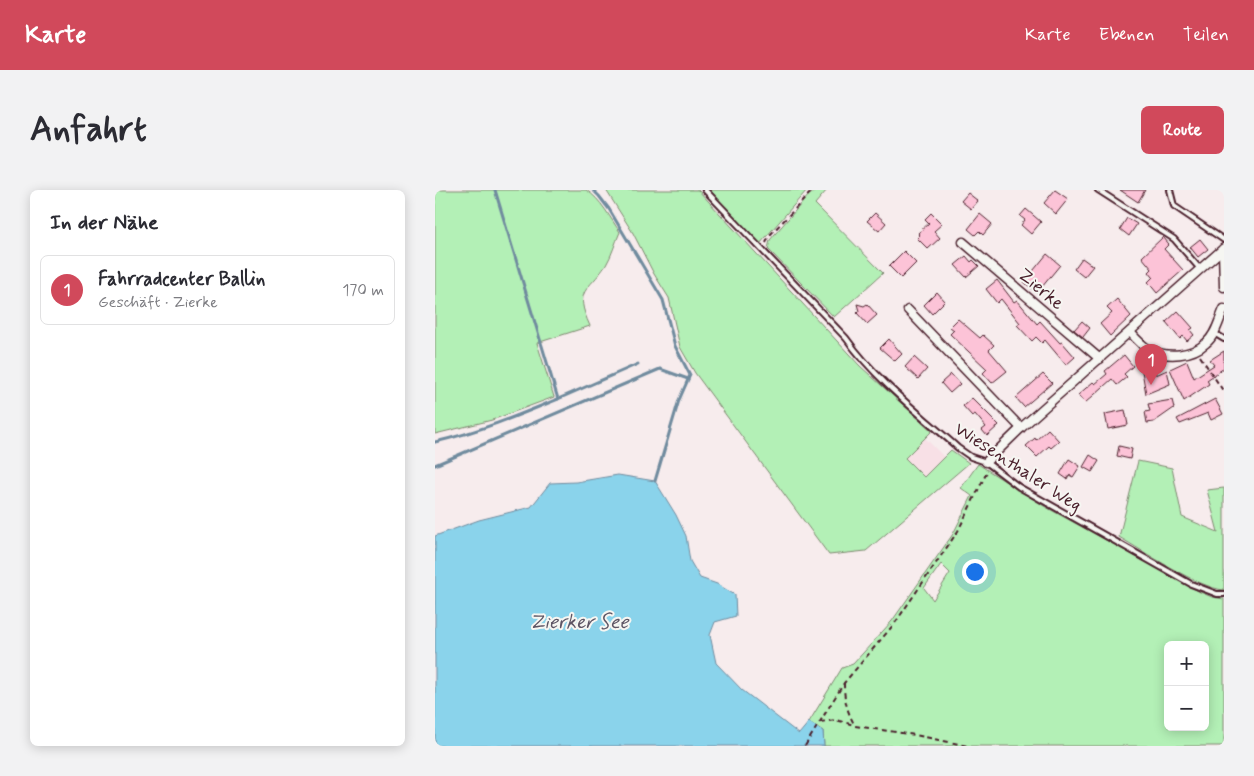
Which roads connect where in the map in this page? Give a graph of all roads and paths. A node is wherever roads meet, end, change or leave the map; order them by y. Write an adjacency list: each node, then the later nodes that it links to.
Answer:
1 (705, 190): 7 (lane, Wiesenthaler Weg)
2 (813, 190): 7 (path)
3 (1098, 190): 9 (lane)
4 (1169, 190): 5 (lane)
5 (1224, 240)
6 (963, 242): 17 (street, Zierke)
7 (761, 249): 20 (lane, Wiesenthaler Weg)
8 (1223, 249): 9 (street); 10 (street)
9 (1200, 270): 13 (street)
10 (1224, 287)
11 (1224, 308): 14 (street)
12 (908, 310): 19 (street)
13 (1130, 332): 16 (street); 17 (street)
14 (1214, 333): 15 (lane); 16 (street)
15 (1224, 339)
16 (1196, 350): 18 (path)
17 (1100, 359): 19 (street)
18 (1224, 392)
19 (1021, 428): 20 (street)
20 (986, 462): 22 (lane, Wiesenthaler Weg)
21 (984, 476): 23 (path)
22 (1224, 594)
23 (844, 683): 24 (path); 25 (path)
24 (820, 722): 25 (path); 26 (path)
25 (855, 726): 27 (path)
26 (805, 746)
27 (967, 746)

